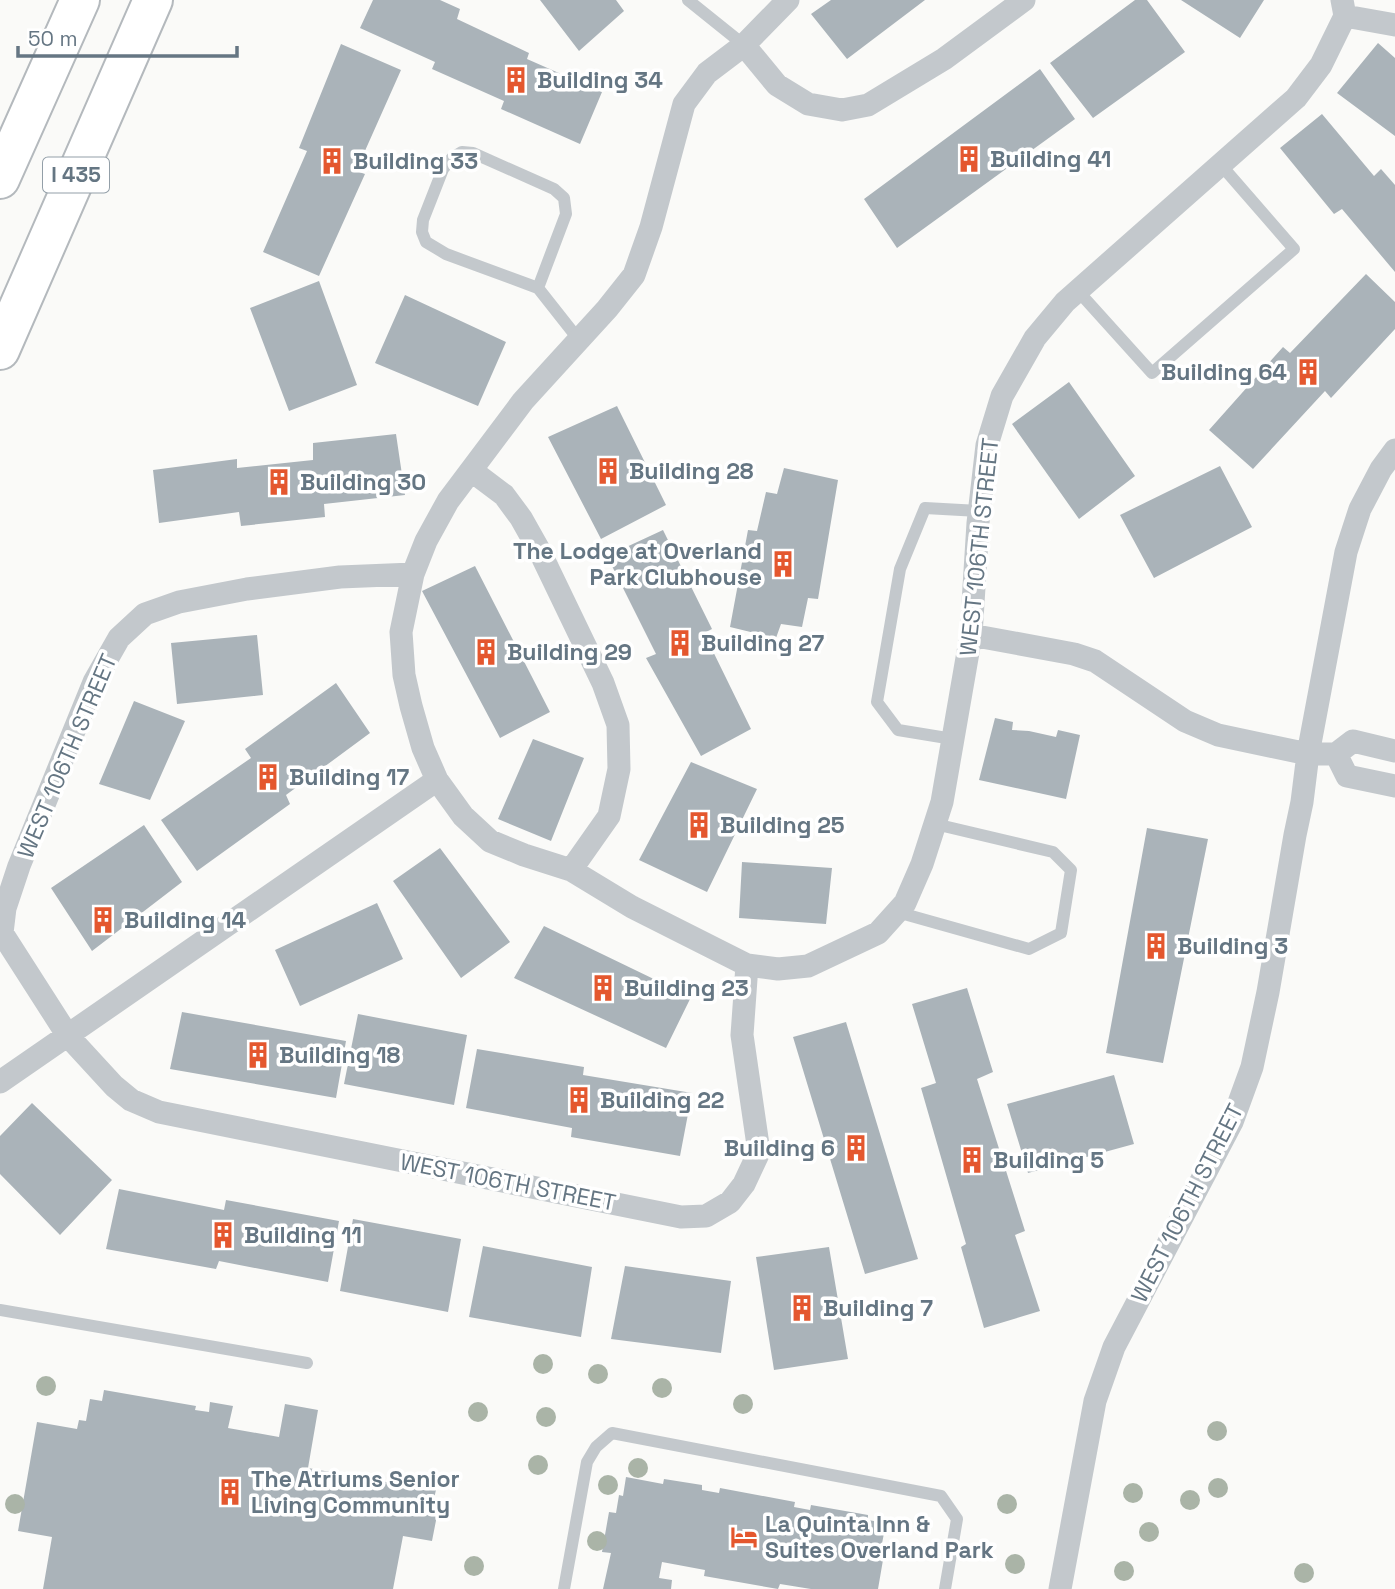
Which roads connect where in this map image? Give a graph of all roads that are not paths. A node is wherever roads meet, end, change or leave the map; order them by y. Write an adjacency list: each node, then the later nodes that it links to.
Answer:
1 (80, 0): 10 (highway, I 435)
2 (153, 0): 14 (highway, I 435)
3 (688, 0): 8 (lane)
4 (788, 0): 8 (street, WEST 106TH STREET)
5 (1024, 0): 8 (street)
6 (1343, 8): 7 (street, WEST 106TH STREET); 9 (street, WEST 106TH STREET)
7 (1395, 25)
8 (744, 44): 13 (street, WEST 106TH STREET)
9 (1221, 164): 12 (street, WEST 106TH STREET); 12 (lane)
10 (0, 179)
11 (538, 288): 11 (lane); 13 (lane)
12 (1078, 291): 17 (street, WEST 106TH STREET)
13 (579, 340): 16 (street, WEST 106TH STREET)
14 (0, 350)
15 (1395, 450): 22 (street, WEST 106TH STREET)
16 (472, 471): 18 (street, WEST 106TH STREET); 27 (street)
17 (979, 511): 19 (street, WEST 106TH STREET); 20 (lane)
18 (414, 574): 24 (street, WEST 106TH STREET); 30 (street, WEST 106TH STREET)
19 (971, 635): 20 (street, WEST 106TH STREET); 22 (street)
20 (953, 739): 26 (street, WEST 106TH STREET)
21 (1395, 751): 23 (street)
22 (1308, 754): 23 (street); 36 (street, WEST 106TH STREET)
23 (1336, 754): 25 (street)
24 (438, 780): 27 (street, WEST 106TH STREET); 30 (street)
25 (1395, 786)
26 (935, 824): 28 (street, WEST 106TH STREET); 28 (lane)
27 (571, 870): 29 (street, WEST 106TH STREET)
28 (897, 912): 29 (street, WEST 106TH STREET)
29 (747, 965): 30 (street, WEST 106TH STREET)
30 (68, 1036): 31 (street)
31 (0, 1082)
32 (0, 1310): 33 (lane)
33 (307, 1363)
34 (564, 1589): 35 (lane)
35 (945, 1589)
36 (1060, 1589)

